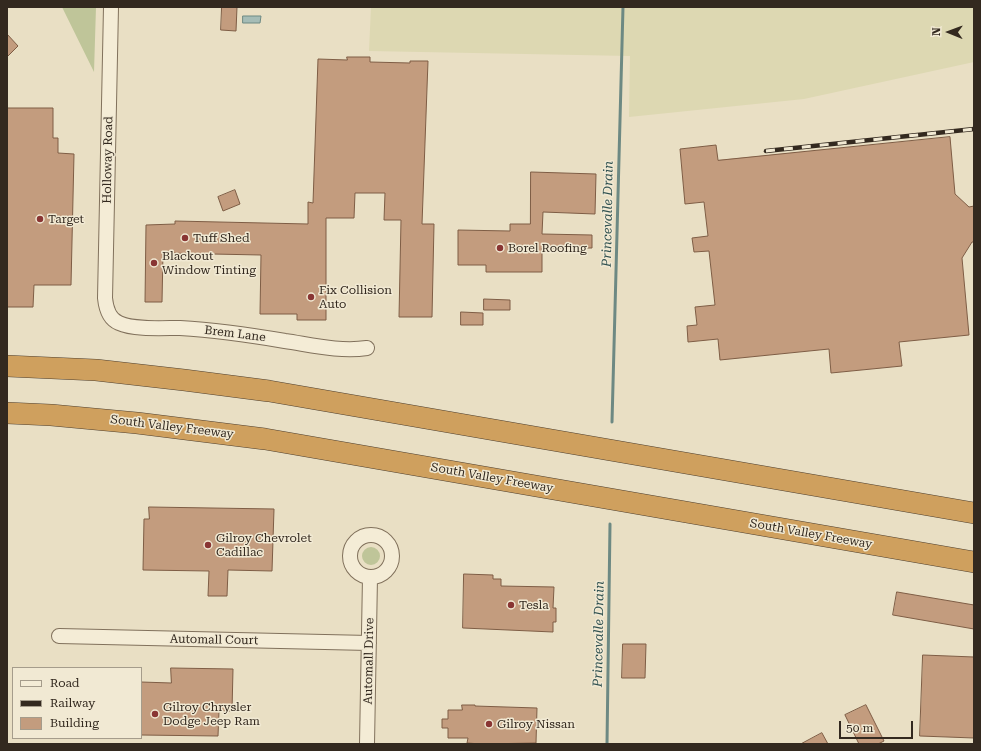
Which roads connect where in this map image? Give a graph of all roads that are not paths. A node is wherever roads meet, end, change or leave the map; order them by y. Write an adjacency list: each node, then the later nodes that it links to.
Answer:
1 (111, 7): 2 (street, Holloway Road)
2 (108, 313): 3 (street, Brem Lane)
3 (366, 348)
4 (7, 366): 8 (highway)
5 (7, 413): 6 (highway, South Valley Freeway)
6 (180, 427): 7 (highway); 9 (highway, South Valley Freeway)
7 (7, 428)
8 (974, 513)
9 (974, 562)
10 (370, 577): 12 (street, Automall Drive)
11 (59, 636): 12 (street, Automall Court)
12 (369, 643): 13 (street, Automall Drive)
13 (367, 744)

